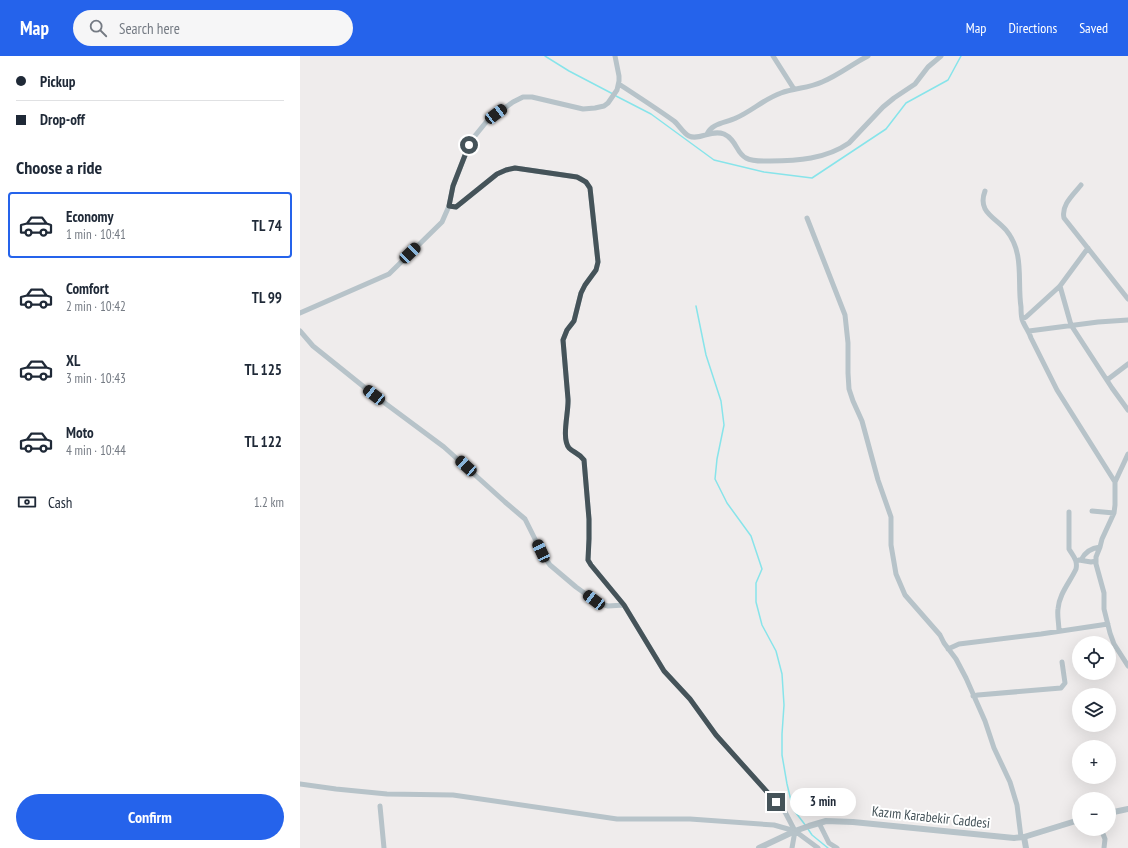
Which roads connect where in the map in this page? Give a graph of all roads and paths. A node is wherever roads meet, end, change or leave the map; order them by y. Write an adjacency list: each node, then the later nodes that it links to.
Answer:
1 (615, 56): 5 (street)
2 (773, 56): 6 (street)
3 (868, 56): 6 (street)
4 (941, 56): 7 (street)
5 (619, 84): 7 (street); 10 (street)
6 (794, 89): 7 (street)
7 (708, 134)
8 (1081, 185): 12 (street)
9 (985, 191): 16 (street)
10 (451, 206): 15 (street); 32 (street)
11 (807, 218): 35 (street)
12 (1088, 248): 13 (street); 14 (street)
13 (1060, 286): 16 (street); 18 (street)
14 (1128, 299)
15 (300, 313)
16 (1022, 319): 20 (street)
17 (1128, 320): 18 (street)
18 (1071, 325): 20 (street); 22 (street)
19 (300, 331): 32 (street)
20 (1029, 332): 25 (street)
21 (1128, 364): 22 (street)
22 (1107, 380): 23 (street)
23 (1128, 410)
24 (1128, 454): 25 (street)
25 (1116, 482): 28 (street)
26 (1092, 511): 28 (street)
27 (1069, 512): 30 (street)
28 (1114, 513): 29 (street)
29 (1100, 547): 30 (street); 31 (street)
30 (1079, 560): 31 (street); 34 (street)
31 (1096, 561): 33 (street)
32 (624, 605): 45 (street)
33 (1108, 624): 34 (street); 37 (street)
34 (1059, 631): 35 (street)
35 (948, 649): 38 (street)
36 (1062, 662): 38 (street)
37 (1128, 666)
38 (974, 696): 47 (street)
39 (300, 784): 45 (street)
40 (380, 806): 48 (street)
41 (1128, 808): 42 (street)
42 (1116, 811)
43 (1072, 822): 47 (street, Kazım Karabekir Caddesi)
44 (819, 824): 45 (street, Kazım Karabekir Caddesi); 47 (street, Kazım Karabekir Caddesi); 52 (street)
45 (794, 831): 49 (street, Kazım Karabekir Caddesi); 50 (street); 51 (street)
46 (1104, 836): 54 (street)
47 (1022, 837): 53 (street)
48 (384, 848)
49 (759, 848)
50 (792, 848)
51 (818, 848)
52 (837, 848)
53 (1026, 848)
54 (1104, 848)

